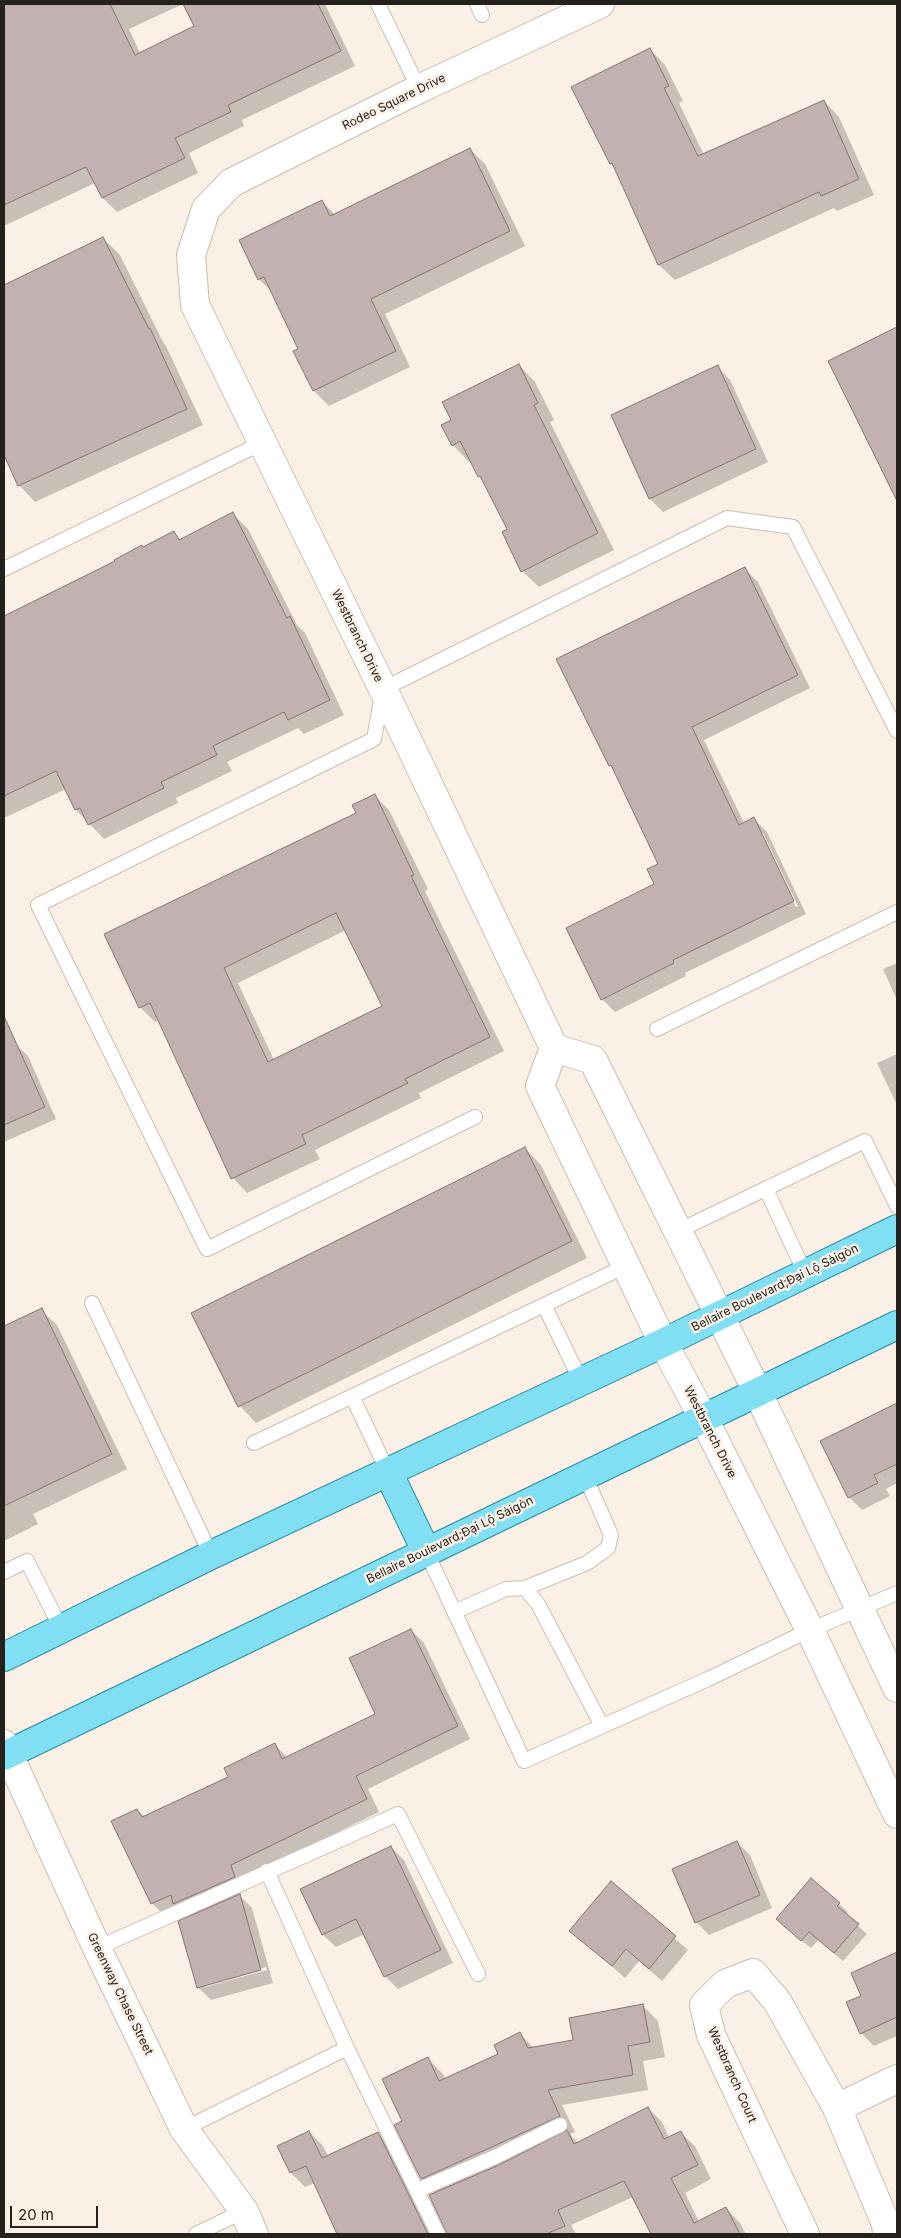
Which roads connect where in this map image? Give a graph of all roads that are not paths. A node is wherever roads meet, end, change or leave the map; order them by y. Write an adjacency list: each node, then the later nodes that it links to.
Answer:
1 (378, 4): 3 (lane)
2 (600, 4): 3 (street, Rodeo Square Drive)
3 (419, 90): 4 (street, Rodeo Square Drive)
4 (203, 219): 5 (street, Westbranch Drive)
5 (262, 443): 6 (lane); 7 (street, Westbranch Drive)
6 (4, 569)
7 (383, 689): 8 (lane); 11 (street, Westbranch Drive); 12 (lane)
8 (897, 731)
9 (897, 912): 10 (lane)
10 (657, 1029)
11 (554, 1048): 16 (street); 17 (street, Westbranch Drive)
12 (475, 1118)
13 (766, 1189): 14 (lane); 16 (lane); 18 (lane)
14 (897, 1206)
15 (897, 1229): 18 (main road, Bellaire Boulevard;Đại Lộ Sàigòn)
16 (678, 1231): 21 (street)
17 (626, 1266): 20 (lane); 23 (street, Westbranch Drive)
18 (805, 1273): 21 (main road, Bellaire Boulevard;Đại Lộ Sàigòn)
19 (92, 1303): 32 (lane)
20 (544, 1305): 24 (lane); 26 (lane)
21 (720, 1314): 23 (main road, Bellaire Boulevard;Đại Lộ Sàigòn); 25 (street)
22 (897, 1325): 25 (main road, Bellaire Boulevard;Đại Lộ Sàigòn)
23 (663, 1343): 24 (main road, Bellaire Boulevard;Đại Lộ Sàigòn); 27 (street, Westbranch Drive)
24 (581, 1381): 29 (main road, Bellaire Boulevard;Đại Lộ Sàigòn)
25 (758, 1393): 27 (main road, Bellaire Boulevard;Đại Lộ Sàigòn); 36 (street)
26 (352, 1396): 28 (lane); 29 (lane)
27 (704, 1419): 30 (main road, Bellaire Boulevard;Đại Lộ Sàigòn); 39 (street, Westbranch Drive)
28 (254, 1443)
29 (388, 1472): 31 (main road); 32 (main road, Bellaire Boulevard;Đại Lộ Sàigòn)
30 (585, 1476): 31 (main road, Bellaire Boulevard;Đại Lộ Sàigòn); 34 (lane)
31 (426, 1551): 37 (lane); 43 (main road, Bellaire Boulevard;Đại Lộ Sàigòn)
32 (211, 1555): 38 (main road, Bellaire Boulevard;Đại Lộ Sàigòn)
33 (4, 1572): 38 (lane)
34 (525, 1588): 37 (lane); 42 (lane)
35 (897, 1593): 36 (lane)
36 (860, 1610): 39 (lane); 41 (street)
37 (454, 1612): 42 (lane)
38 (62, 1628): 40 (main road, Bellaire Boulevard;Đại Lộ Sàigòn)
39 (810, 1630): 42 (lane); 44 (street, Westbranch Drive)
40 (4, 1657)
41 (897, 1688)
42 (602, 1726)
43 (5, 1751): 46 (street, Greenway Chase Street)
44 (897, 1814)
45 (267, 1871): 46 (lane); 47 (lane); 48 (lane)
46 (97, 1948): 52 (street, Greenway Chase Street)
47 (478, 1974)
48 (347, 2048): 52 (lane); 53 (lane)
49 (897, 2078): 50 (street)
50 (837, 2108): 57 (street, Westbranch Court); 58 (street, Westbranch Court)
51 (560, 2125): 53 (lane)
52 (184, 2129): 54 (street, Greenway Chase Street)
53 (418, 2190): 56 (lane)
54 (249, 2223): 55 (lane)
55 (196, 2234)
56 (438, 2234)
57 (805, 2234)
58 (886, 2234)

